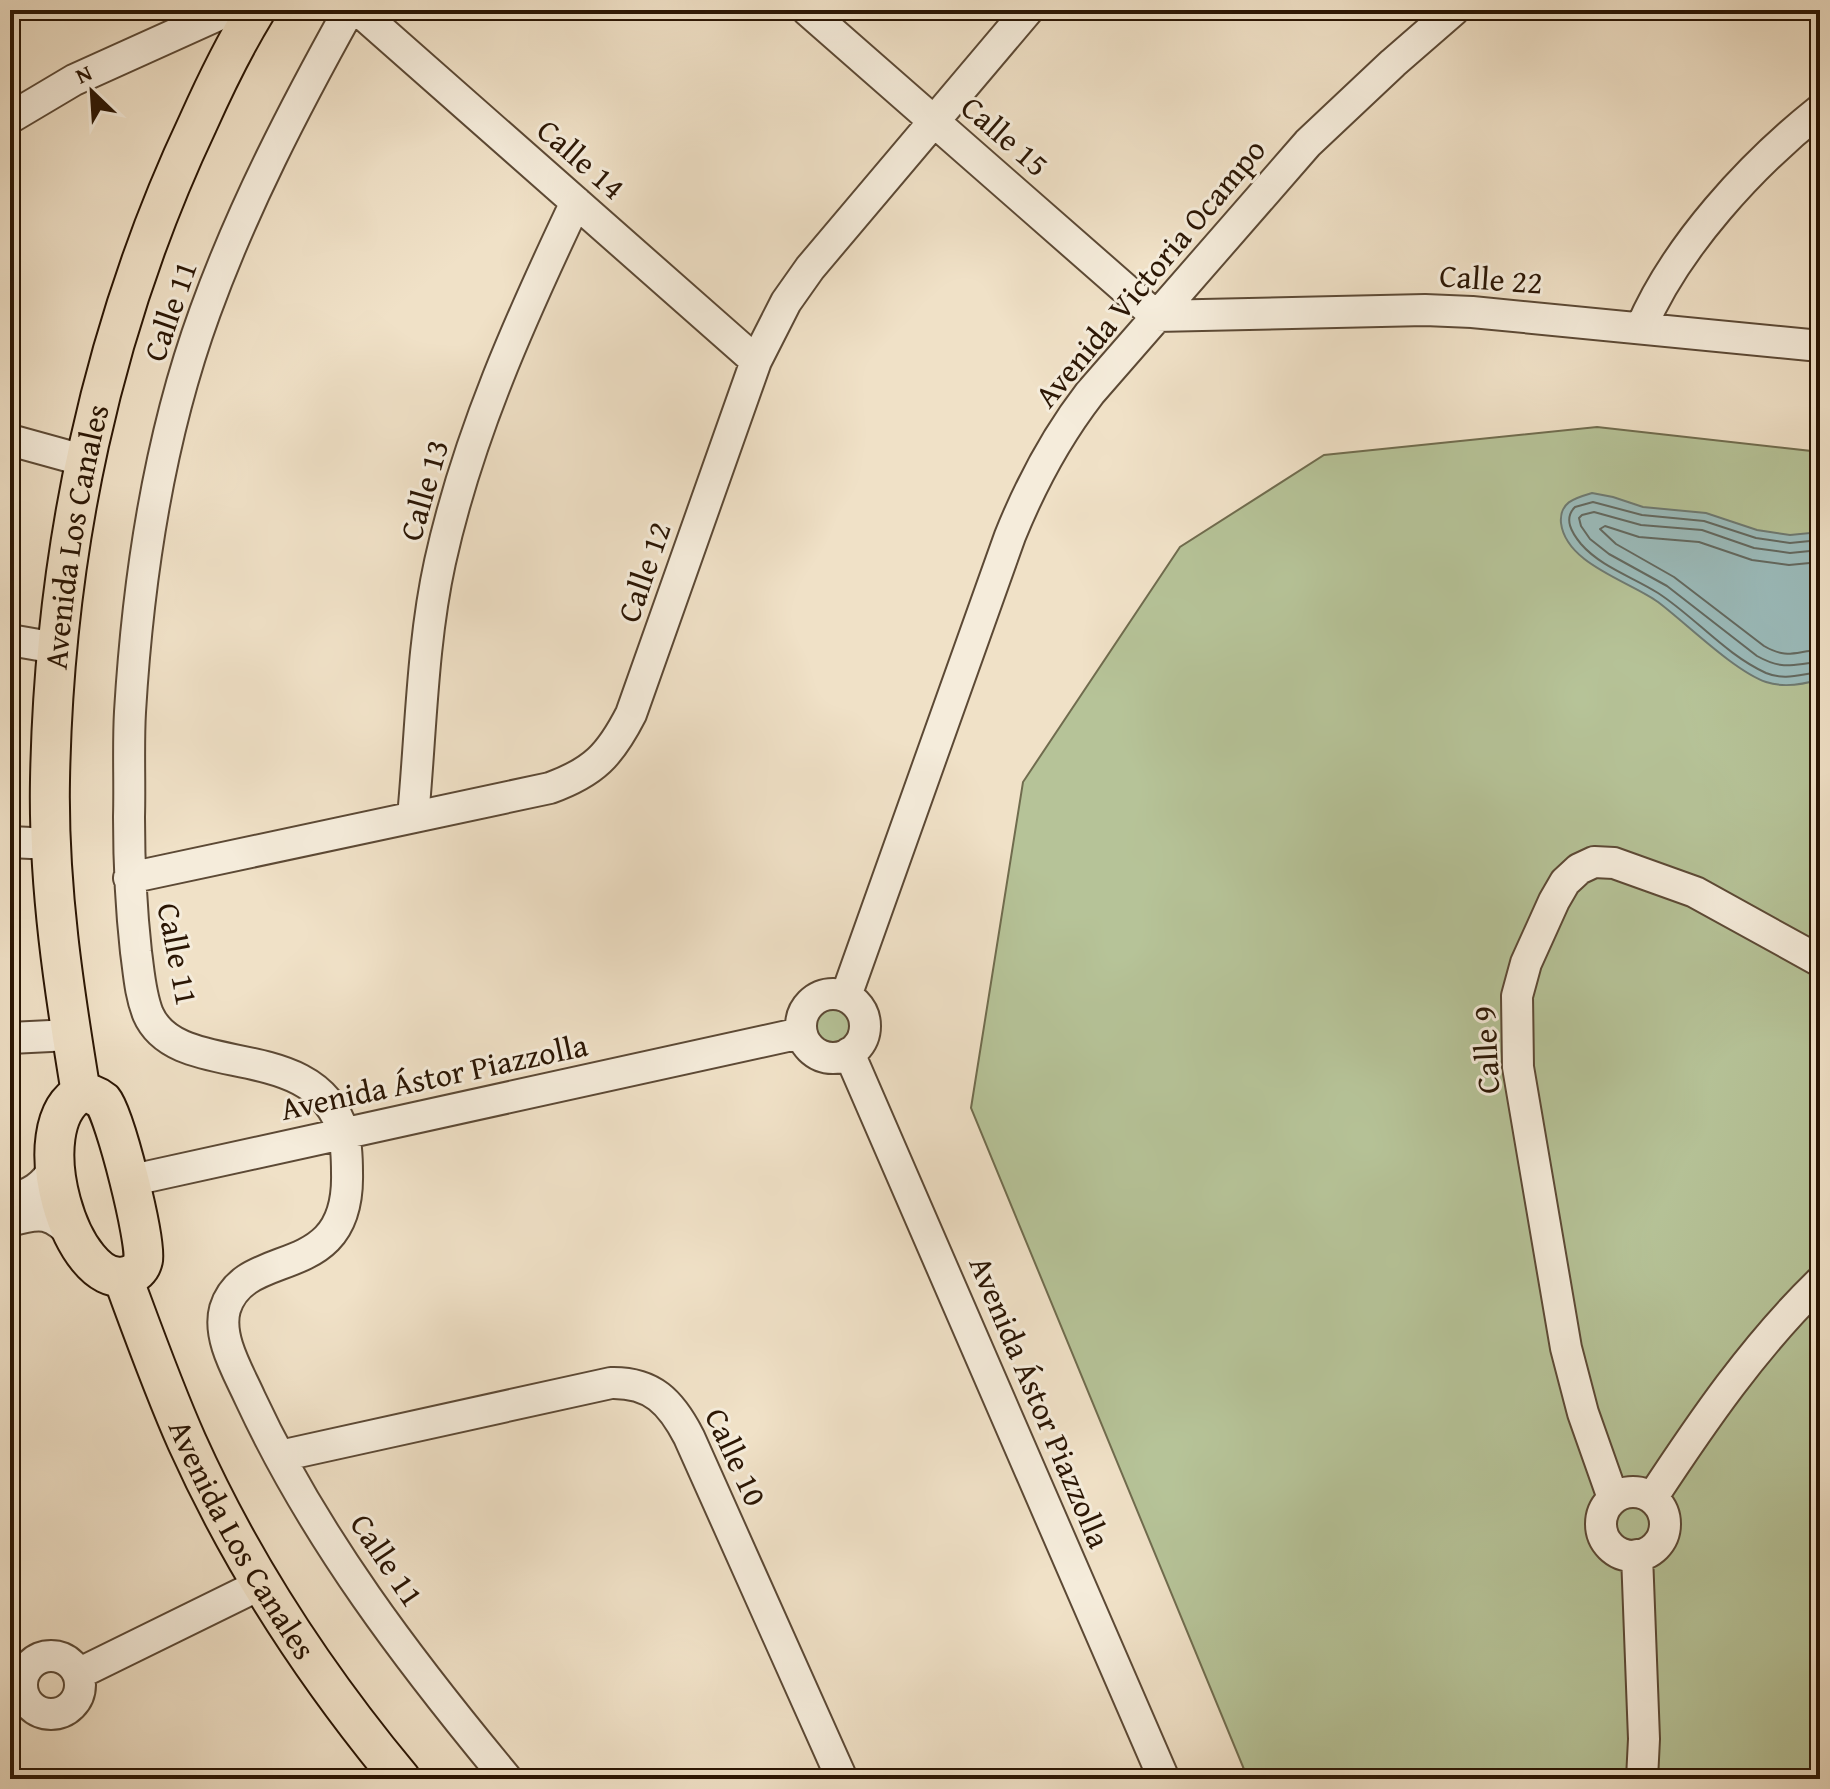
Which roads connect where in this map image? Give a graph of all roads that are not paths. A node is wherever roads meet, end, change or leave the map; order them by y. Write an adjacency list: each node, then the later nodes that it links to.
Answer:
1 (229, 10): 9 (street)
2 (256, 10): 17 (main road, Avenida Los Canales)
3 (349, 10): 23 (street, Calle 11)
4 (358, 10): 11 (street, Calle 14)
5 (807, 10): 10 (street, Calle 15)
6 (1028, 10): 10 (street, Calle 12)
7 (1454, 10): 12 (street, Avenida Victoria Ocampo)
8 (1820, 110): 13 (street)
9 (10, 118)
10 (932, 121): 12 (street, Calle 15); 15 (street, Calle 12)
11 (576, 202): 15 (street, Calle 14); 20 (street, Calle 13)
12 (1156, 316): 13 (street, Calle 22); 25 (street, Avenida Victoria Ocampo)
13 (1641, 328): 14 (street, Calle 22)
14 (1820, 346)
15 (756, 361): 20 (street, Calle 12)
16 (10, 440): 17 (street)
17 (86, 461): 19 (main road, Avenida Los Canales)
18 (10, 640): 19 (street)
19 (56, 648): 22 (main road, Avenida Los Canales)
20 (413, 817): 23 (street, Calle 12)
21 (10, 842): 22 (street)
22 (52, 844): 27 (main road, Avenida Los Canales)
23 (129, 878): 31 (street, Calle 11)
24 (1820, 961): 40 (street, Calle 9)
25 (846, 996): 26 (street); 29 (street)
26 (801, 1033): 29 (street); 31 (street, Avenida Ástor Piazzolla)
27 (71, 1035): 28 (street); 30 (main road, Avenida Los Canales)
28 (10, 1038)
29 (849, 1053): 48 (street, Avenida Ástor Piazzolla)
30 (81, 1093): 32 (main road); 33 (main road)
31 (344, 1134): 33 (street, Avenida Ástor Piazzolla); 39 (street, Calle 11)
32 (54, 1168): 34 (street); 36 (main road)
33 (128, 1181): 37 (main road)
34 (10, 1200)
35 (10, 1221): 36 (street)
36 (74, 1236): 37 (main road)
37 (123, 1278): 43 (main road, Avenida Los Canales)
38 (1820, 1282): 41 (street)
39 (280, 1456): 46 (street, Calle 11); 47 (street, Calle 10)
40 (1613, 1498): 41 (street); 42 (street)
41 (1652, 1498): 42 (street)
42 (1637, 1555): 49 (street)
43 (263, 1583): 44 (street); 45 (main road, Avenida Los Canales)
44 (78, 1674)
45 (401, 1779)
46 (507, 1779)
47 (842, 1779)
48 (1164, 1779)
49 (1642, 1779)

